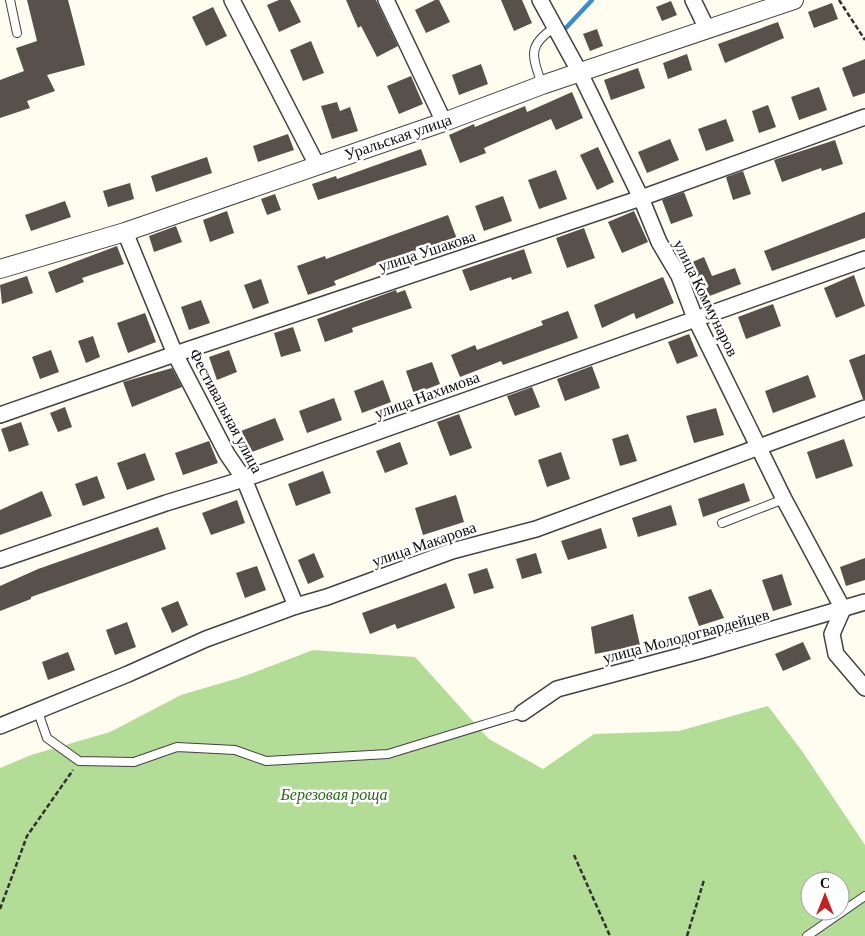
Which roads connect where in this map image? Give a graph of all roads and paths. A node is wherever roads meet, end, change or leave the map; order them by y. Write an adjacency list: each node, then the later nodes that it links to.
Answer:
1 (10, 0): 10 (lane)
2 (232, 0): 16 (street)
3 (386, 0): 15 (street)
4 (540, 0): 8 (street, улица Коммунаров)
5 (693, 0): 9 (street)
6 (794, 0): 9 (street, Уральская улица)
7 (839, 0): 11 (path)
8 (554, 28): 12 (street, улица Коммунаров); 13 (lane)
9 (707, 29): 12 (street, Уральская улица)
10 (17, 33)
11 (865, 40)
12 (580, 73): 13 (street, Уральская улица); 17 (street, улица Коммунаров)
13 (542, 85): 15 (street, Уральская улица)
14 (865, 117): 17 (street, улица Ушакова)
15 (444, 122): 16 (street, Уральская улица)
16 (317, 165): 18 (street, Уральская улица)
17 (641, 198): 21 (street, улица Коммунаров); 22 (street, улица Ушакова)
18 (125, 232): 20 (street, Уральская улица); 22 (street, Фестивальная улица)
19 (865, 259): 21 (street, улица Нахимова)
20 (0, 270)
21 (695, 318): 25 (street, улица Коммунаров); 26 (street, улица Нахимова)
22 (175, 354): 24 (street, улица Ушакова); 26 (street, Фестивальная улица)
23 (865, 408): 25 (street, улица Макарова)
24 (0, 415)
25 (759, 446): 27 (street, улица Коммунаров); 31 (street, улица Макарова)
26 (244, 480): 29 (street, улица Нахимова); 31 (street, Фестивальная улица)
27 (784, 499): 28 (lane); 32 (street, улица Коммунаров)
28 (722, 524)
29 (0, 560)
30 (865, 602): 32 (street, улица Молодогвардейцев)
31 (296, 606): 34 (street, улица Макарова)
32 (843, 609): 33 (street); 35 (street, улица Молодогвардейцев)
33 (865, 688)
34 (37, 710): 36 (street, улица Макарова); 37 (lane)
35 (522, 713): 37 (lane)
36 (0, 726)
37 (79, 761): 41 (path)
38 (574, 855): 42 (path)
39 (704, 880): 43 (path)
40 (865, 896): 44 (lane)
41 (0, 909)
42 (610, 936)
43 (687, 936)
44 (807, 936)

